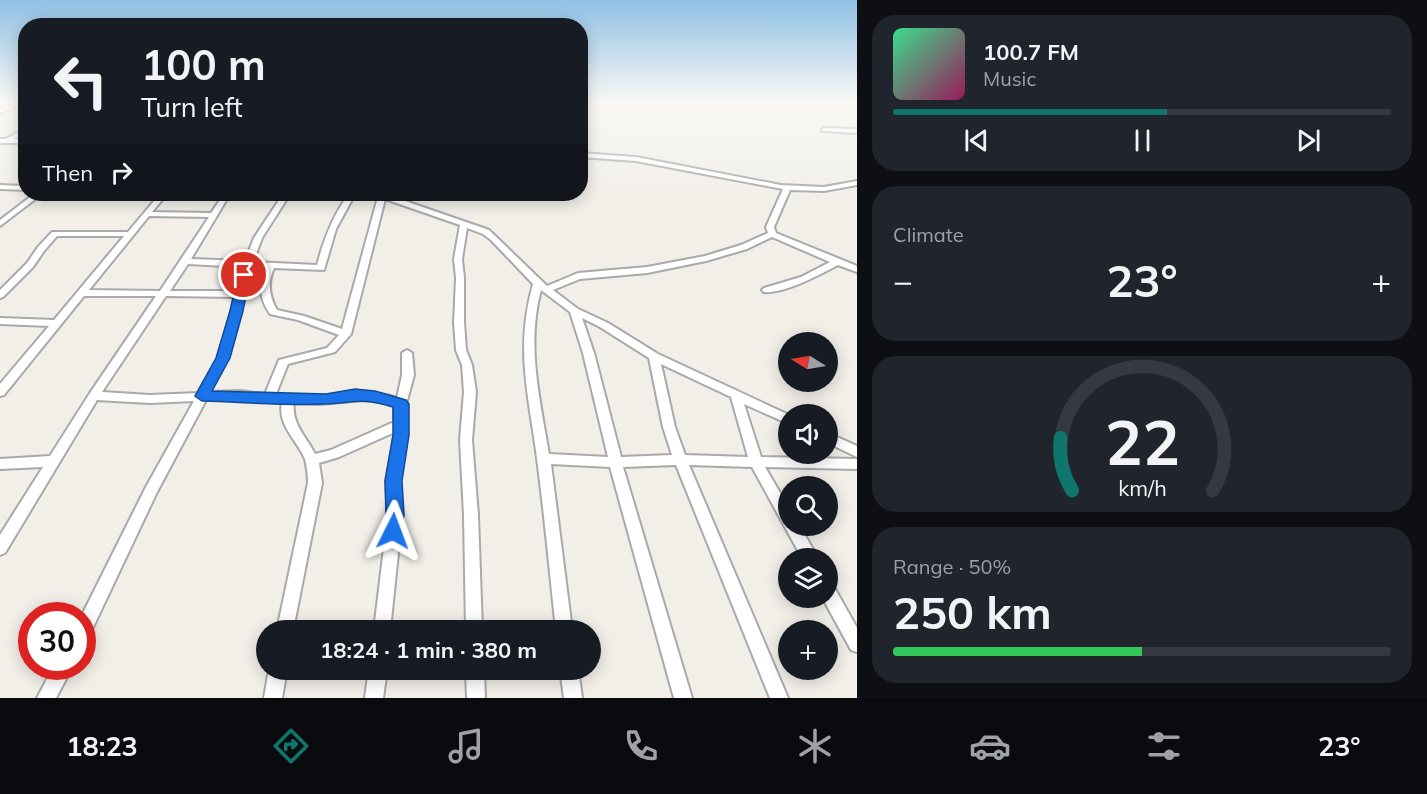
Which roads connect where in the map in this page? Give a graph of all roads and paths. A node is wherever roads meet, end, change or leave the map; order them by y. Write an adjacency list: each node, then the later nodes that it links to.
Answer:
1 (588, 156): 5 (street)
2 (857, 183): 5 (street)
3 (0, 187): 4 (street)
4 (18, 187)
5 (788, 187): 18 (street)
6 (29, 201): 15 (street)
7 (158, 201): 13 (street)
8 (222, 201): 14 (street)
9 (282, 201): 21 (street)
10 (347, 201): 22 (street)
11 (377, 201): 33 (street)
12 (399, 201): 16 (street)
13 (149, 214): 14 (street); 17 (street)
14 (212, 215): 19 (street)
15 (0, 224)
16 (465, 224): 24 (street); 61 (street)
17 (128, 234): 26 (street); 29 (street)
18 (772, 234): 20 (street); 24 (street)
19 (185, 261): 21 (street); 27 (street)
20 (837, 262): 23 (street); 25 (street)
21 (248, 264): 22 (street); 28 (street)
22 (272, 265): 33 (street)
23 (857, 269)
24 (542, 287): 30 (street); 47 (street)
25 (767, 290)
26 (83, 293): 27 (street); 32 (street)
27 (162, 294): 28 (street); 38 (street)
28 (240, 294): 39 (street)
29 (0, 295)
30 (575, 311): 35 (street); 51 (street)
31 (0, 321): 32 (street)
32 (57, 323): 36 (street)
33 (346, 334): 40 (street)
34 (407, 353): 42 (street)
35 (654, 356): 37 (street); 49 (street)
36 (0, 393)
37 (736, 395): 43 (street); 52 (street)
38 (94, 396): 39 (street); 50 (street)
39 (202, 396): 40 (street); 57 (street)
40 (269, 398): 41 (street)
41 (289, 398): 42 (street); 48 (street)
42 (401, 404): 44 (street)
43 (778, 415)
44 (401, 424): 48 (street); 60 (street)
45 (838, 443): 46 (street)
46 (857, 452)
47 (543, 459): 51 (street); 62 (street)
48 (312, 460): 59 (street)
49 (680, 460): 51 (street); 52 (street); 75 (street)
50 (55, 461): 53 (street); 56 (street)
51 (614, 462): 74 (street)
52 (756, 462): 54 (street); 55 (street)
53 (0, 464)
54 (857, 464)
55 (778, 501)
56 (0, 548)
57 (96, 603)
58 (837, 608): 63 (street)
59 (287, 620)
60 (383, 620)
61 (474, 620)
62 (563, 620)
63 (857, 644)
64 (56, 680): 69 (street)
65 (276, 680): 70 (street)
66 (376, 680): 71 (street)
67 (476, 680): 72 (street)
68 (571, 680): 73 (street)
69 (46, 698)
70 (273, 698)
71 (374, 698)
72 (476, 698)
73 (573, 698)
74 (683, 698)
75 (779, 698)

